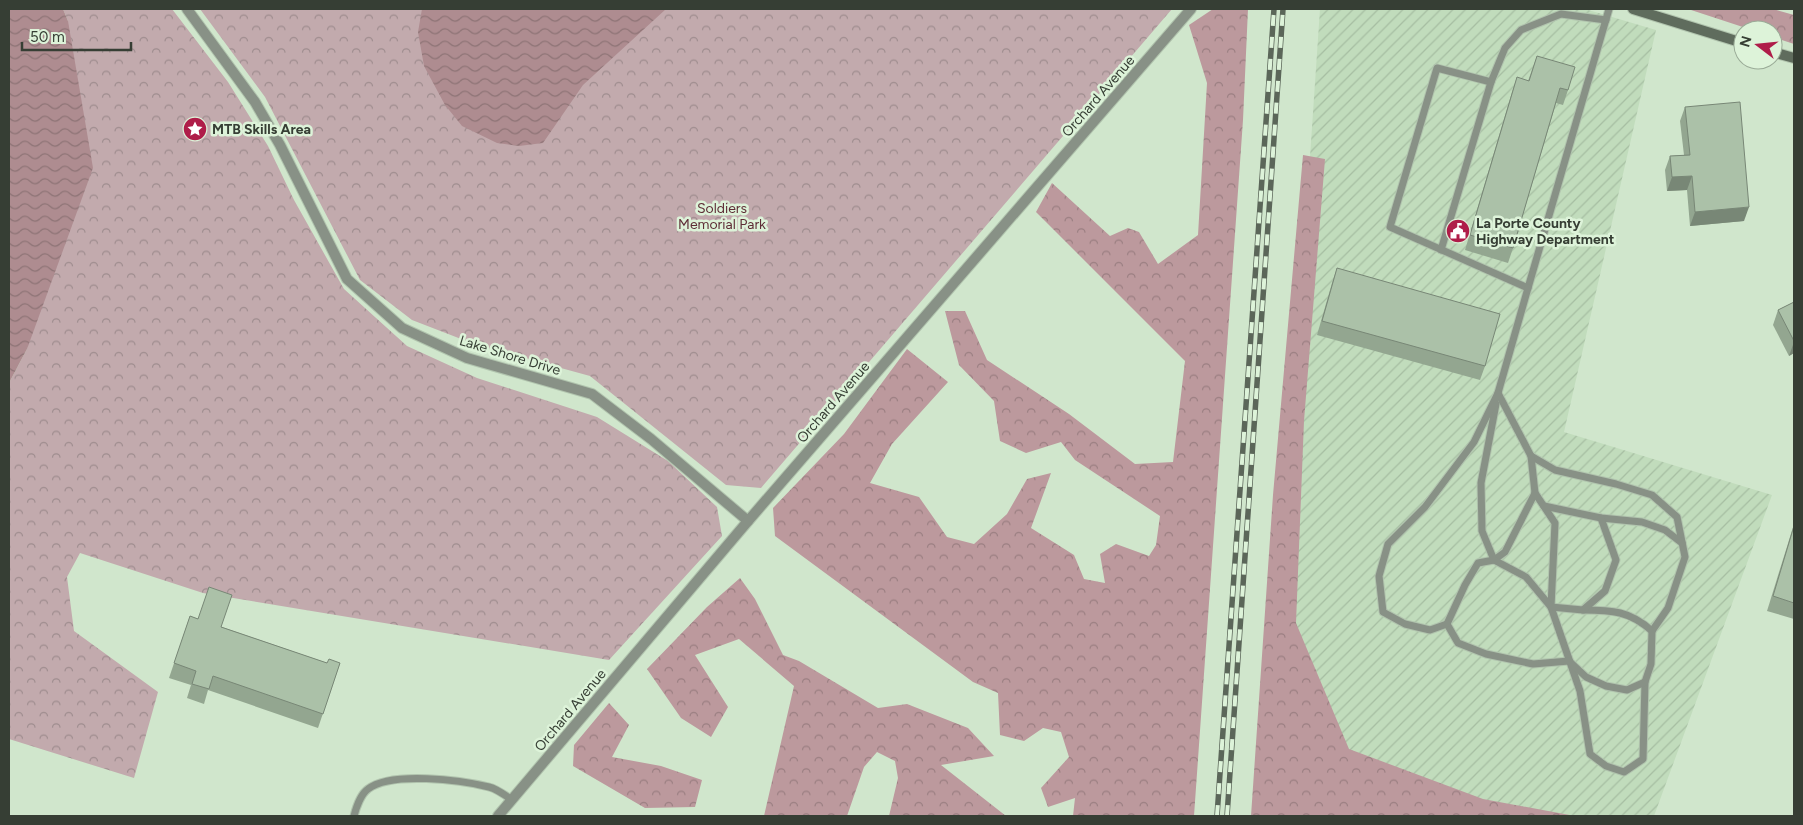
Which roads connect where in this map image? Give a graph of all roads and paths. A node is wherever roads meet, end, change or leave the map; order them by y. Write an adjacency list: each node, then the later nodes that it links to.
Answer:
1 (186, 9): 15 (street, Lake Shore Drive)
2 (1191, 9): 15 (street, Orchard Avenue)
3 (1610, 9): 5 (lane)
4 (1633, 9): 6 (street)
5 (1606, 20): 7 (lane); 9 (lane)
6 (1733, 40)
7 (1491, 82): 8 (lane); 8 (lane)
8 (1442, 250): 9 (lane)
9 (1528, 288): 10 (lane)
10 (1498, 393): 11 (lane); 17 (lane); 20 (lane)
11 (1531, 456): 12 (lane); 16 (lane)
12 (1535, 493): 13 (lane); 17 (lane)
13 (1544, 506): 14 (lane); 18 (lane)
14 (1601, 518): 16 (lane); 19 (lane)
15 (748, 521): 24 (street, Orchard Avenue)
16 (1682, 542): 21 (lane)
17 (1494, 560): 18 (lane); 20 (lane)
18 (1551, 607): 19 (lane); 22 (lane)
19 (1583, 610): 21 (lane)
20 (1447, 624): 22 (lane)
21 (1652, 631): 23 (lane)
22 (1570, 661): 23 (lane); 23 (lane)
23 (1645, 682)
24 (512, 800): 25 (lane); 26 (street, Orchard Avenue)
25 (354, 816)
26 (498, 816)

